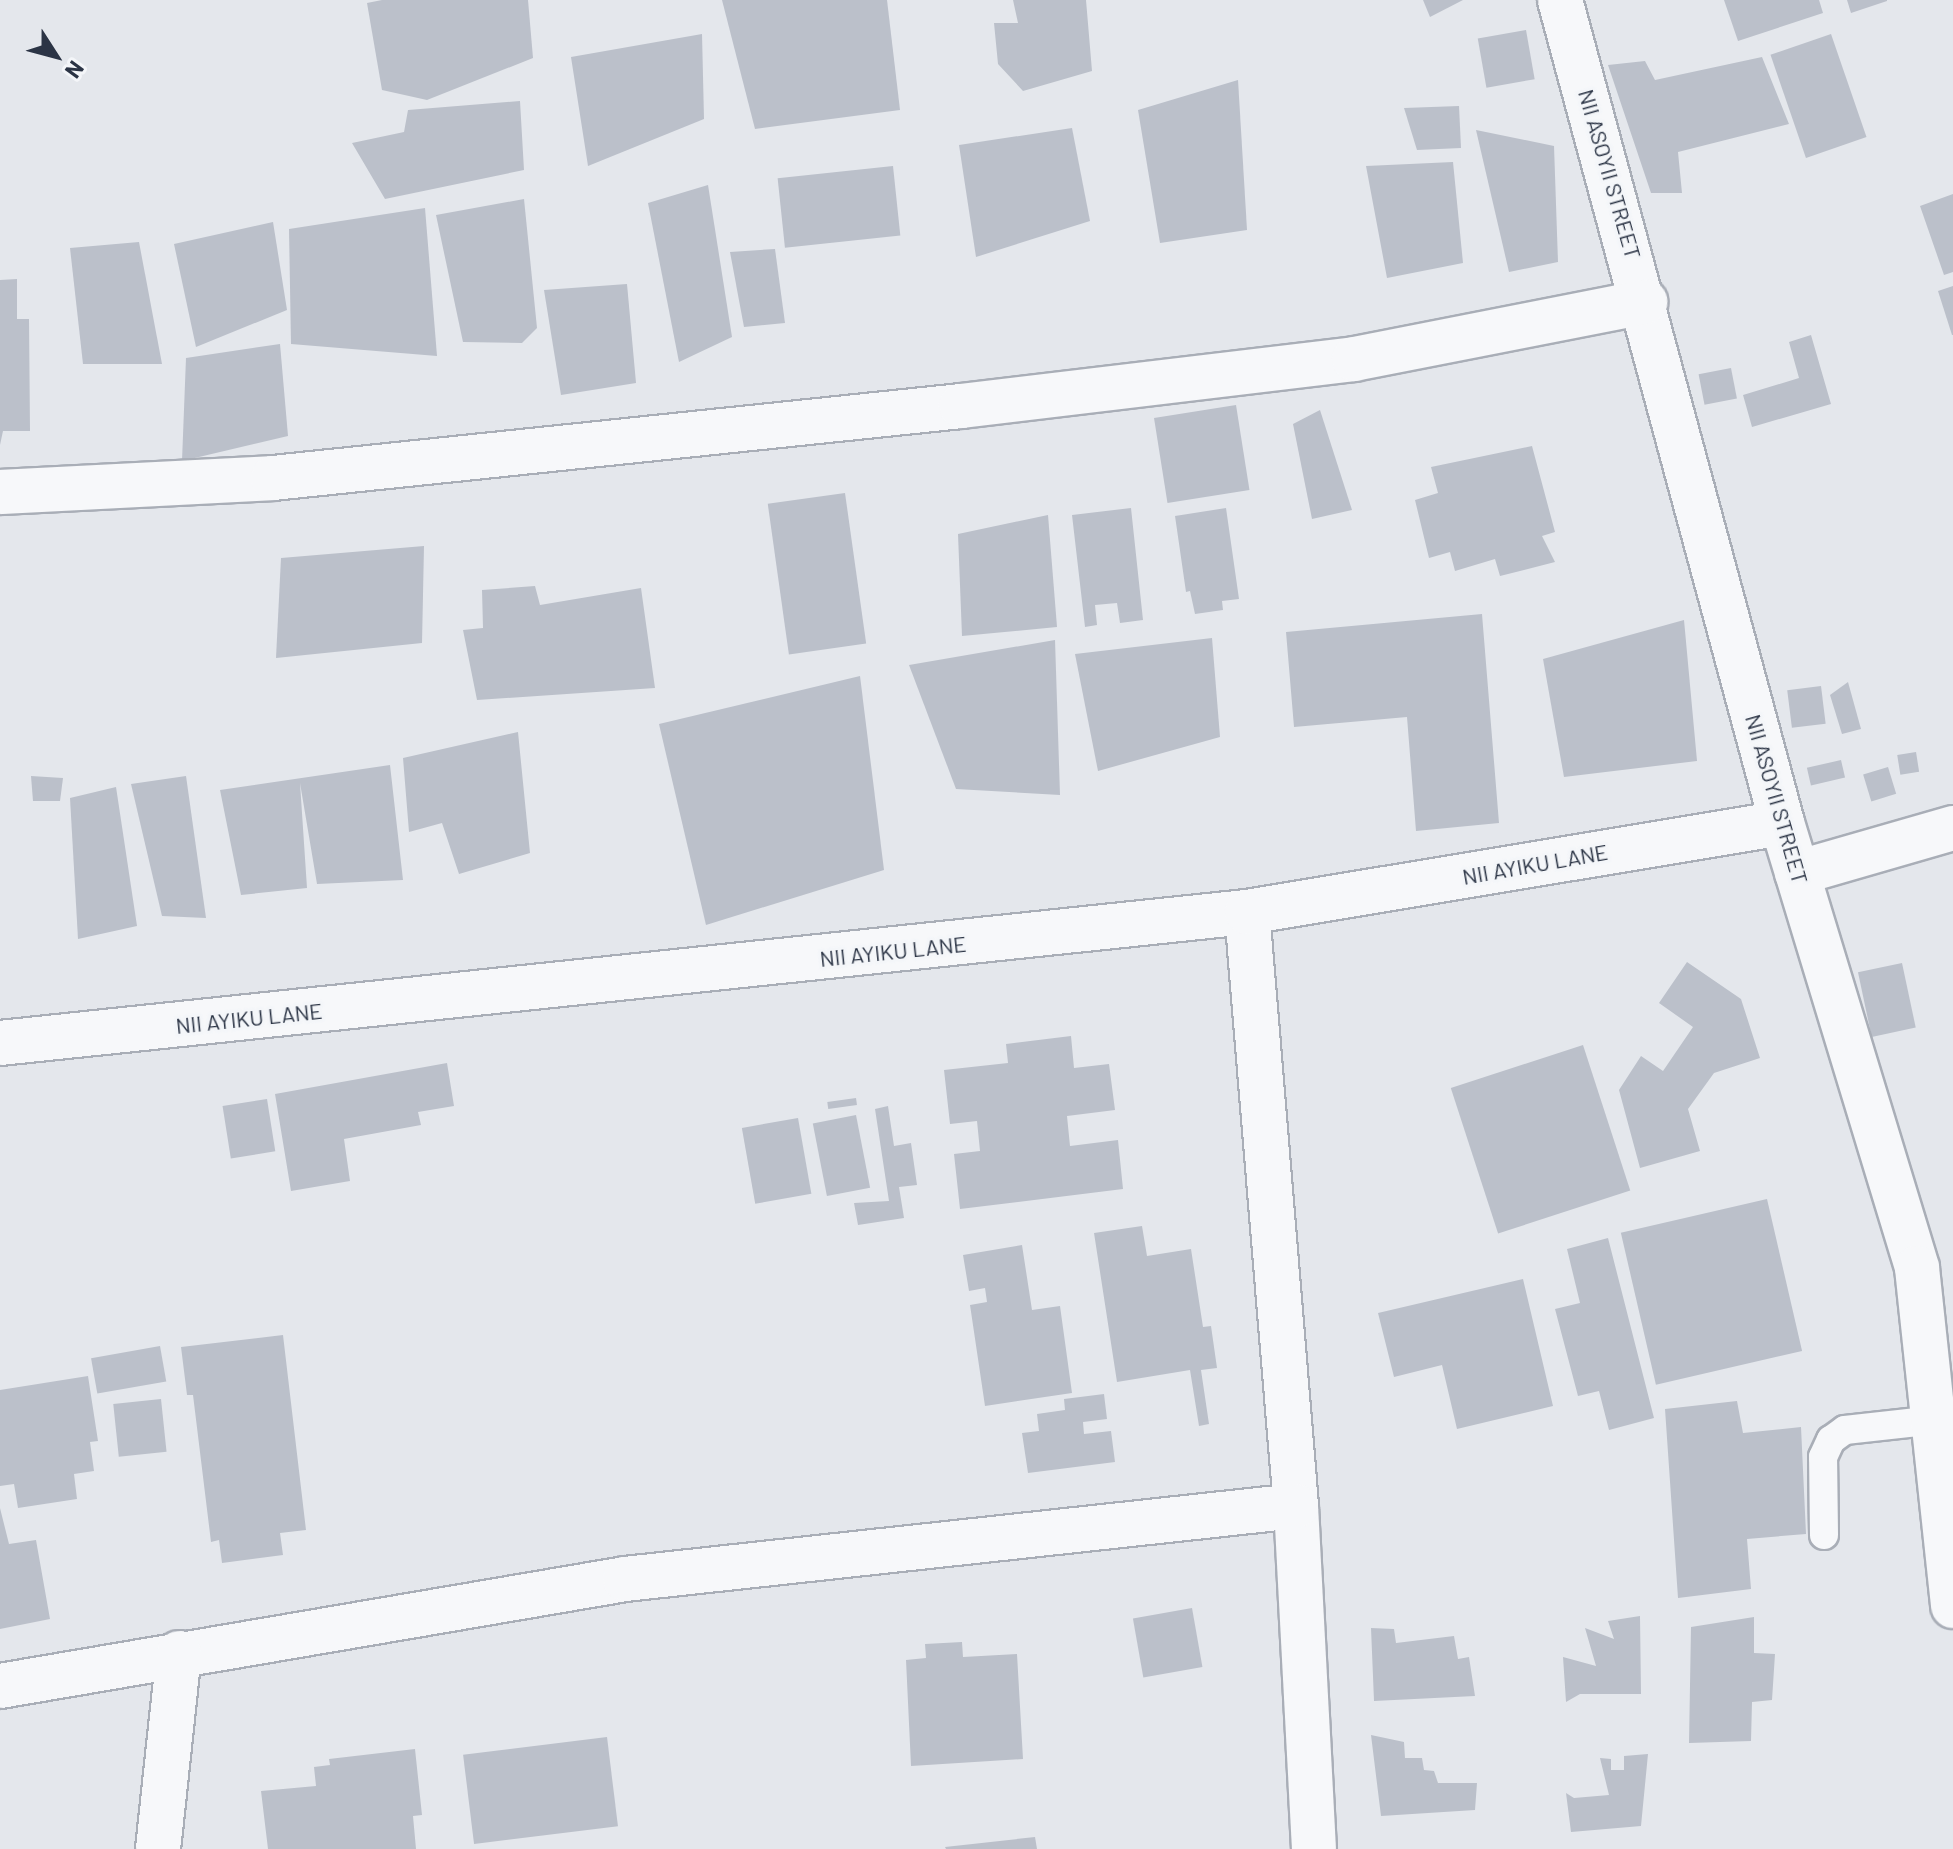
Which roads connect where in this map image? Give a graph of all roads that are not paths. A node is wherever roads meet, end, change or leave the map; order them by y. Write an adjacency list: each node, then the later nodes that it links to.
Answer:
1 (1560, 0): 2 (street, NII ASOYII STREET)
2 (1645, 302): 3 (street); 4 (street, NII ASOYII STREET)
3 (0, 492)
4 (1782, 823): 6 (street, NII ASOYII STREET); 7 (street, NII AYIKU LANE)
5 (1953, 828): 6 (street)
6 (1797, 873): 9 (street, NII ASOYII STREET)
7 (1247, 912): 8 (street, NII AYIKU LANE); 11 (street)
8 (0, 1043)
9 (1935, 1263): 10 (street, NII ASOYII STREET)
10 (1935, 1420): 12 (lane); 13 (street, NII ASOYII STREET)
11 (1296, 1506): 14 (street); 17 (street)
12 (1824, 1535)
13 (1953, 1606)
14 (179, 1653): 15 (street); 16 (street)
15 (0, 1686)
16 (158, 1849)
17 (1314, 1849)

